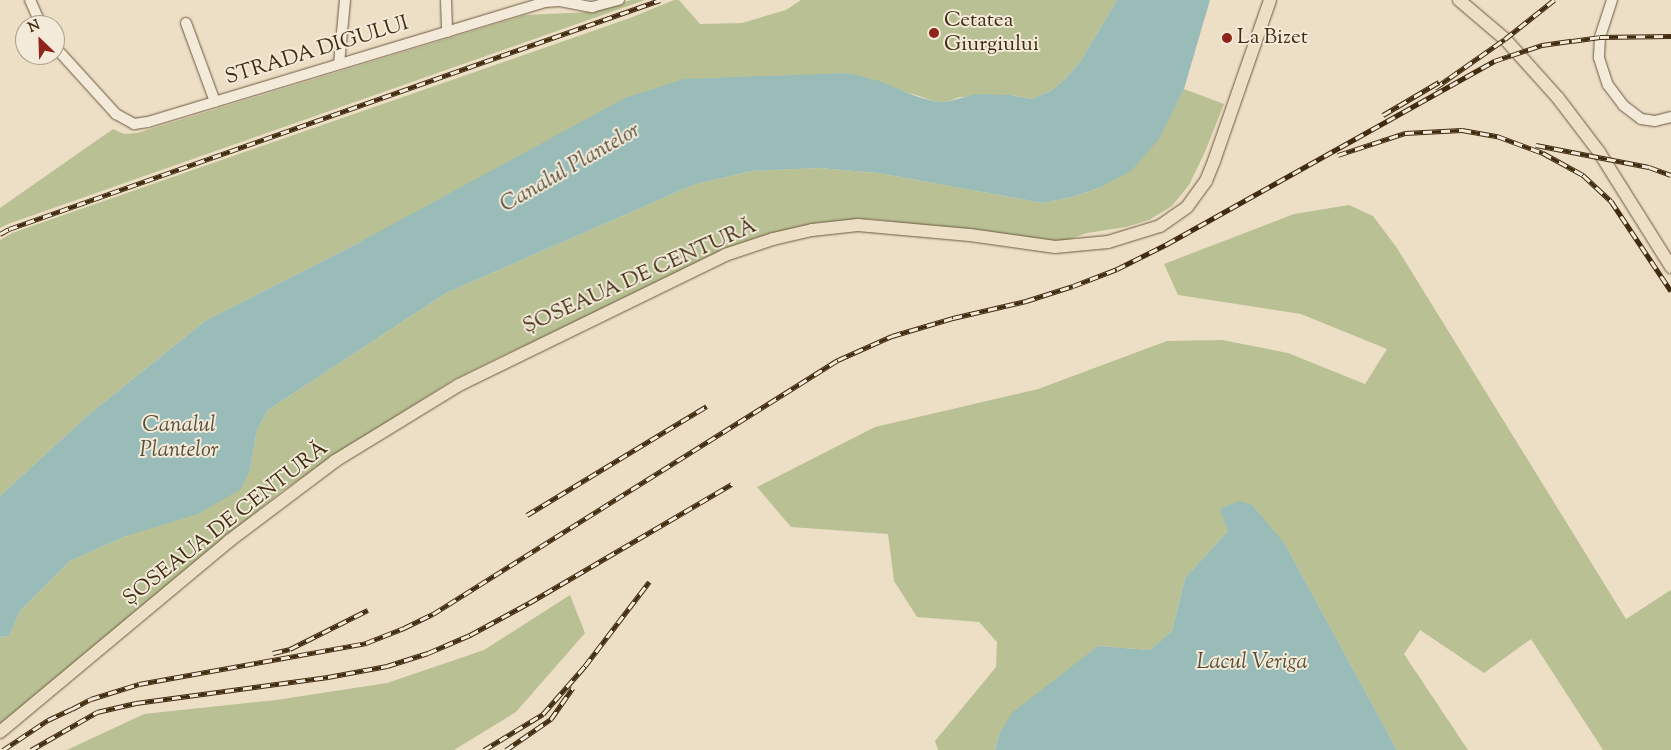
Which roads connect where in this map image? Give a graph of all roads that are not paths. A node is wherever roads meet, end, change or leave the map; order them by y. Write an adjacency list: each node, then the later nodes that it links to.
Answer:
1 (30, 0): 9 (street)
2 (345, 0): 13 (street)
3 (446, 0): 11 (street)
4 (618, 0): 8 (street, STRADA DIGULUI)
5 (1270, 0): 17 (main road, ȘOSEAUA DE CENTURĂ)
6 (1459, 0): 16 (main road)
7 (1612, 0): 15 (street)
8 (571, 2): 11 (street, STRADA DIGULUI)
9 (37, 15)
10 (186, 23): 14 (street)
11 (448, 32): 13 (street, STRADA DIGULUI)
12 (65, 58): 14 (street, STRADA DIGULUI)
13 (339, 64): 14 (street, STRADA DIGULUI)
14 (215, 102)
15 (1671, 117)
16 (1671, 267)
17 (0, 732)

